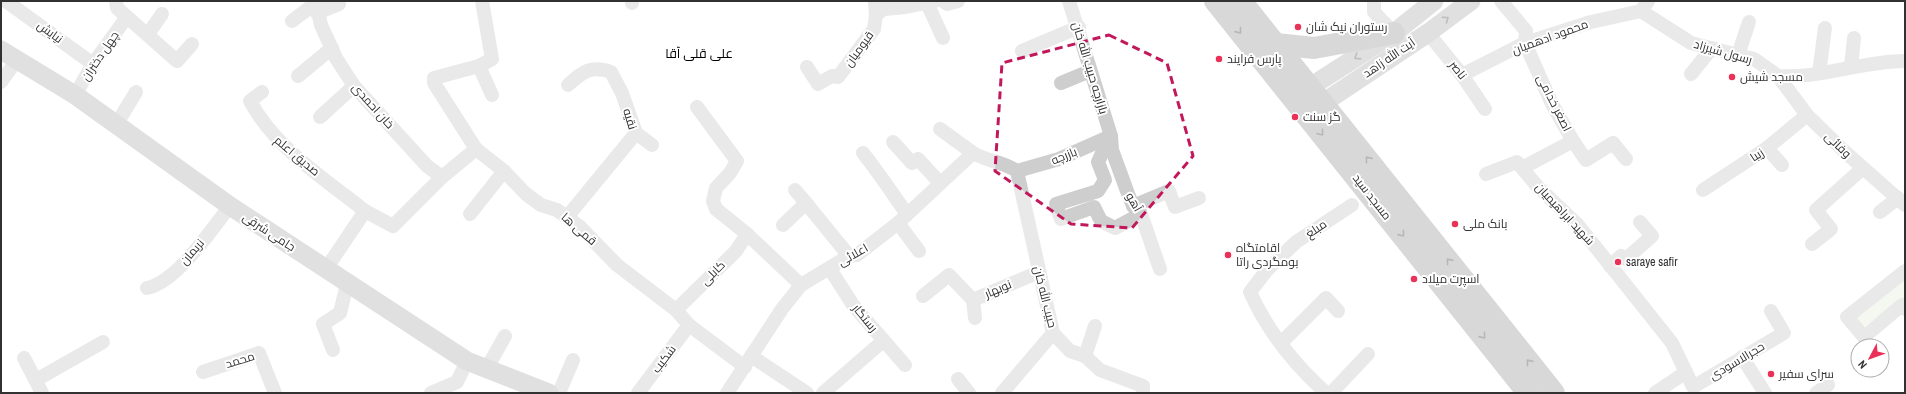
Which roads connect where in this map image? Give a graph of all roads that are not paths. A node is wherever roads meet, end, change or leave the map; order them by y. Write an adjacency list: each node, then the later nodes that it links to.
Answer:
1 (6, 1): 39 (street, نیایش)
2 (116, 1): 19 (street)
3 (482, 1): 40 (street)
4 (942, 1): 13 (street)
5 (1069, 1): 22 (street, بازارچه حبیب الله خان)
6 (1215, 1): 57 (main road, مسجد سید, one-way to 57)
7 (1242, 1): 30 (main road, مسجد سید)
8 (1374, 1): 25 (street)
9 (1434, 1): 25 (street, آیت الله زاهد)
10 (1471, 1): 24 (street, آیت الله زاهد, one-way to 10)
11 (1501, 1): 31 (street, اصغر خدامی)
12 (931, 2): 17 (street); 27 (street)
13 (961, 3)
14 (339, 4): 15 (street)
15 (317, 5): 20 (street); 32 (street, خان احمدی)
16 (1645, 6): 31 (street, محمود ادهمیان); 33 (street, رسول شیرزاد)
17 (876, 8): 41 (street, قیومیان)
18 (162, 14): 26 (street)
19 (126, 18): 26 (street); 39 (street, چهل دختران)
20 (292, 21)
21 (1749, 22): 36 (street)
22 (1079, 27): 35 (street); 43 (street, بازارچه حبیب الله خان)
23 (1825, 28): 44 (street)
24 (1428, 32): 46 (street, ناصر); 57 (street, آیت الله زاهد)
25 (1394, 33): 30 (main road); 57 (street, آیت الله زاهد, one-way to 57)
26 (148, 34): 29 (street)
27 (943, 38)
28 (1854, 38): 42 (street)
29 (192, 44)
30 (1276, 44): 57 (main road, مسجد سید)
31 (1525, 44): 46 (street, محمود ادهمیان); 66 (street, اصغر خدامی)
32 (332, 48): 47 (street); 52 (street, خان احمدی)
33 (1712, 48): 36 (street, رسول شیرزاد); 45 (street)
34 (1, 50): 37 (street, جامی شرقی)
35 (1022, 51)
36 (1738, 55): 48 (street, رسول شیرزاد)
37 (17, 60): 49 (street); 55 (street, جامی شرقی)
38 (1905, 62): 42 (street)
39 (94, 64): 55 (street, چهل دختران)
40 (479, 66): 56 (street); 70 (street, قمی ها)
41 (807, 67)
42 (1851, 67): 44 (street)
43 (1090, 71): 50 (street); 65 (street, بازارچه حبیب الله خان)
44 (1819, 73): 48 (street)
45 (1691, 74)
46 (1462, 75): 59 (street, ناصر)
47 (298, 76)
48 (1778, 76): 60 (street, وفائی)
49 (1, 82)
50 (1061, 83)
51 (568, 84): 64 (street, نقیه)
52 (354, 86): 61 (street); 80 (street, خان احمدی)
53 (136, 92): 62 (street)
54 (262, 92): 90 (street, صدیق اعلم)
55 (75, 95): 62 (street, جامی شرقی)
56 (492, 95)
57 (1309, 101): 153 (main road, مسجد سید, one-way to 153); 154 (main road, مسجد سید, one-way to 57)
58 (697, 107): 97 (street)
59 (1485, 109)
60 (1807, 115): 69 (street, زیبا); 77 (street, وفائی)
61 (320, 117)
62 (116, 125): 88 (street, جامی شرقی)
63 (940, 129): 72 (street)
64 (636, 133): 68 (street); 93 (street, نقیه)
65 (1111, 136): 75 (street, بازرچه); 89 (street, آهو); 89 (street)
66 (1573, 141): 73 (street, اصغر خدامی); 76 (street)
67 (893, 142): 81 (street)
68 (652, 145)
69 (1767, 148): 74 (street); 83 (street, زیبا)
70 (476, 149): 78 (street, قمی ها); 80 (street, صدیق اعلم)
71 (863, 153): 94 (street)
72 (973, 154): 75 (street); 81 (street, اعلائی)
73 (1626, 159)
74 (1782, 165)
75 (1011, 167): 106 (street, حبیب الله خان)
76 (1522, 168): 79 (street); 101 (street, شهید ابراهیمیان)
77 (1863, 168): 85 (street, وفائی); 98 (street)
78 (504, 171): 92 (street); 93 (street, قمی ها)
79 (1486, 174)
80 (442, 177): 90 (street, صدیق اعلم)
81 (940, 183): 94 (street, اعلائی)
82 (795, 190): 86 (street)
83 (1703, 190)
84 (1199, 198): 89 (street)
85 (1901, 201): 91 (street)
86 (806, 202): 96 (street); 100 (street)
87 (1352, 205): 123 (street, مبلغ)
88 (230, 206): 102 (street, جامی شرقی); 109 (street, نریمان)
89 (1137, 210): 104 (street, آهو)
90 (365, 211): 102 (street)
91 (1880, 212)
92 (470, 214)
93 (567, 217): 113 (street, قمی ها)
94 (902, 218): 99 (street); 100 (street, اعلائی)
95 (1640, 222): 101 (street)
96 (783, 225)
97 (747, 234): 108 (street); 113 (street, کابلی)
98 (1812, 244)
99 (919, 251)
100 (849, 256): 103 (street, اعلائی)
101 (1610, 266): 135 (street, شهید ابراهیمیان)
102 (326, 269): 107 (street, جامی شرقی)
103 (830, 269): 108 (street, اعلائی); 121 (street, رستگار)
104 (1160, 269)
105 (1905, 271): 112 (street)
106 (1039, 272): 111 (street, نوبهار); 119 (street, حبیب الله خان)
107 (347, 284): 124 (street); 130 (street, جامی شرقی)
108 (801, 285): 131 (street, اعلائی)
109 (155, 289)
110 (923, 296): 111 (street)
111 (973, 300): 116 (street, نوبهار)
112 (1905, 309)
113 (676, 310): 117 (street, قمی ها)
114 (1338, 311): 123 (street)
115 (1771, 311): 127 (street, حجرالاسودی)
116 (975, 318)
117 (689, 325): 131 (street, قمی ها); 145 (street, شکیب)
118 (1095, 326): 126 (street)
119 (1053, 332): 126 (street, حبیب الله خان); 150 (street)
120 (505, 336): 133 (street)
121 (883, 340): 132 (street, رستگار); 148 (street)
122 (104, 342): 137 (street)
123 (1281, 343): 151 (street)
124 (333, 350)
125 (1368, 354): 152 (street)
126 (1085, 356): 139 (street, حبیب الله خان)
127 (1742, 357): 135 (street, حجرالاسودی); 156 (street)
128 (24, 358): 137 (street)
129 (573, 360): 144 (street)
130 (467, 361): 133 (street, جامی شرقی); 142 (street)
131 (748, 361): 146 (street, اعلائی); 147 (street, قمی ها)
132 (905, 365)
133 (487, 368): 143 (street, جامی شرقی)
134 (203, 372): 141 (street, محمد)
135 (1686, 372): 155 (street)
136 (958, 379): 149 (street)
137 (36, 380): 140 (street)
138 (1828, 385): 157 (street)
139 (1143, 390)
140 (42, 393)
141 (275, 393)
142 (430, 393)
143 (549, 393)
144 (559, 393)
145 (638, 393)
146 (727, 393)
147 (807, 393)
148 (823, 393)
149 (968, 393)
150 (1002, 393)
151 (1326, 393)
152 (1331, 393)
153 (1528, 393)
154 (1554, 393)
155 (1655, 393)
156 (1765, 393)
157 (1816, 393)

